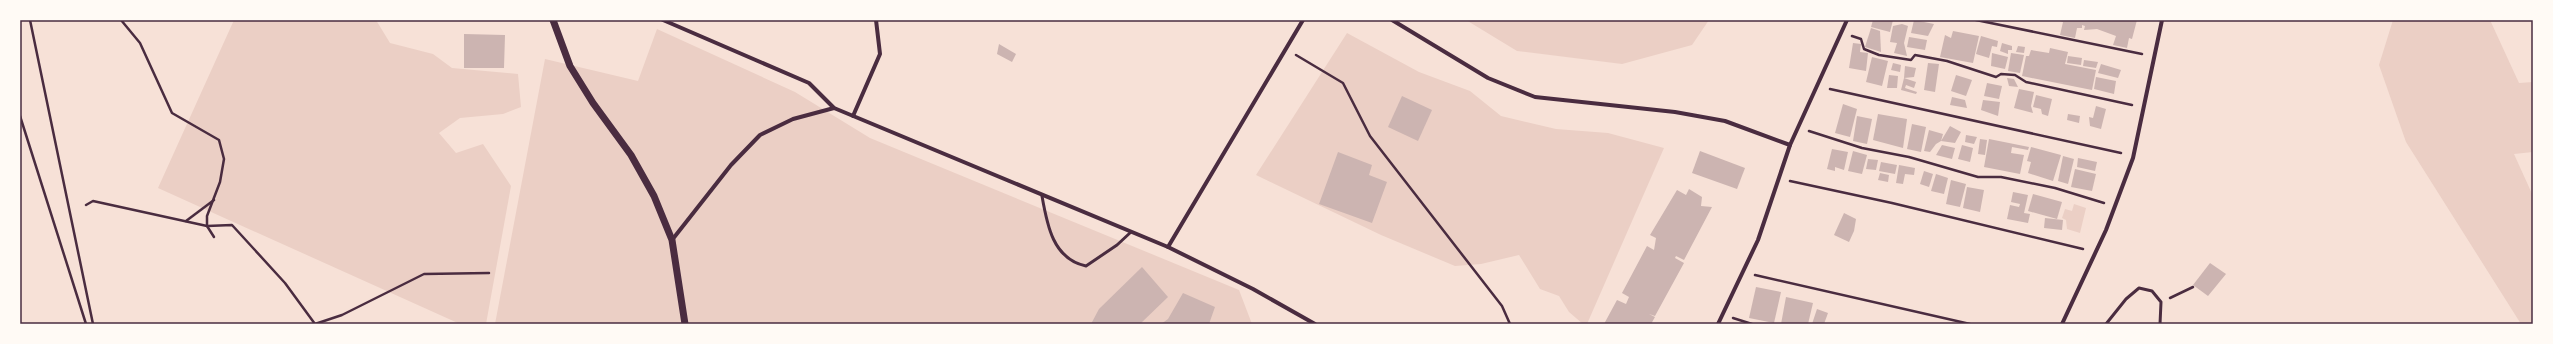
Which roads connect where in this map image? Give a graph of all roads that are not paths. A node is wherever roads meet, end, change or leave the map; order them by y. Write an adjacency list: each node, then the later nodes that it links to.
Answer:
1 (553, 20): 13 (street)
2 (663, 20): 8 (street)
3 (876, 20): 9 (street)
4 (1303, 20): 14 (street)
5 (1392, 20): 10 (street)
6 (1847, 20): 10 (street)
7 (2162, 20): 18 (street)
8 (834, 108): 9 (street); 13 (street)
9 (853, 116): 11 (street)
10 (1790, 145): 17 (street)
11 (1042, 196): 12 (street); 12 (lane)
12 (1131, 232): 14 (street)
13 (672, 240): 15 (street)
14 (1168, 247): 16 (street)
15 (685, 324)
16 (1315, 324)
17 (1718, 324)
18 (2062, 324)
19 (2106, 324): 20 (lane)
20 (2160, 324)

